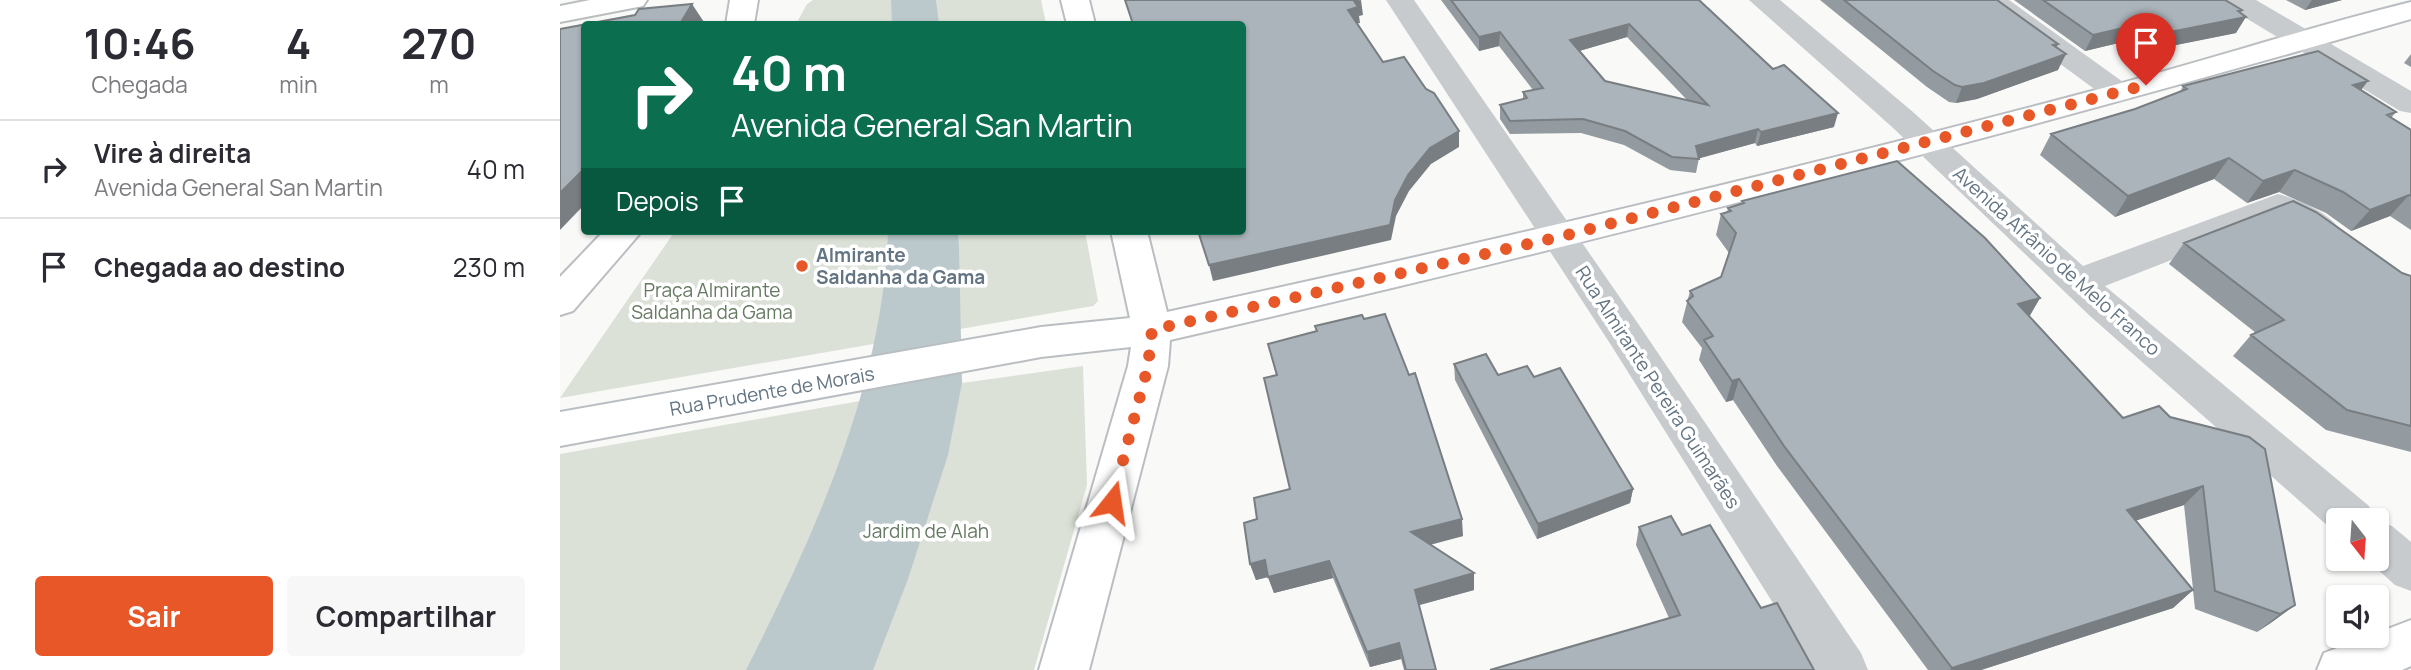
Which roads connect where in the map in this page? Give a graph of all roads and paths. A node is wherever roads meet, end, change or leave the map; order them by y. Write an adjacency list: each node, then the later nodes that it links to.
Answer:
1 (633, 0): 9 (main road)
2 (744, 0): 10 (main road)
3 (1075, 0): 11 (main road)
4 (1400, 0): 18 (street, Rua Almirante Pereira Guimarães)
5 (1763, 0): 15 (street, Avenida Afrânio de Melo Franco)
6 (1991, 0): 13 (street)
7 (2236, 0): 12 (street)
8 (2411, 10): 12 (main road, Rua Prudente de Morais)
9 (560, 14)
10 (740, 21)
11 (1080, 21)
12 (2305, 40): 13 (main road, Rua Prudente de Morais); 14 (street)
13 (2119, 93): 15 (main road, Rua Prudente de Morais)
14 (2411, 104)
15 (1926, 143): 18 (main road, Rua Prudente de Morais); 20 (street, Avenida Afrânio de Melo Franco)
16 (620, 235): 21 (main road)
17 (1130, 235): 22 (main road)
18 (1559, 237): 22 (main road, Rua Prudente de Morais); 29 (street, Rua Almirante Pereira Guimarães)
19 (2354, 253): 20 (street)
20 (2077, 282): 24 (street, Avenida Afrânio de Melo Franco)
21 (560, 301)
22 (1152, 330): 23 (main road, Rua Prudente de Morais); 28 (main road)
23 (560, 429)
24 (2339, 508)
25 (2389, 551): 26 (street)
26 (2411, 570)
27 (2411, 643): 30 (main road)
28 (1064, 670)
29 (1843, 670)
30 (2342, 670)

